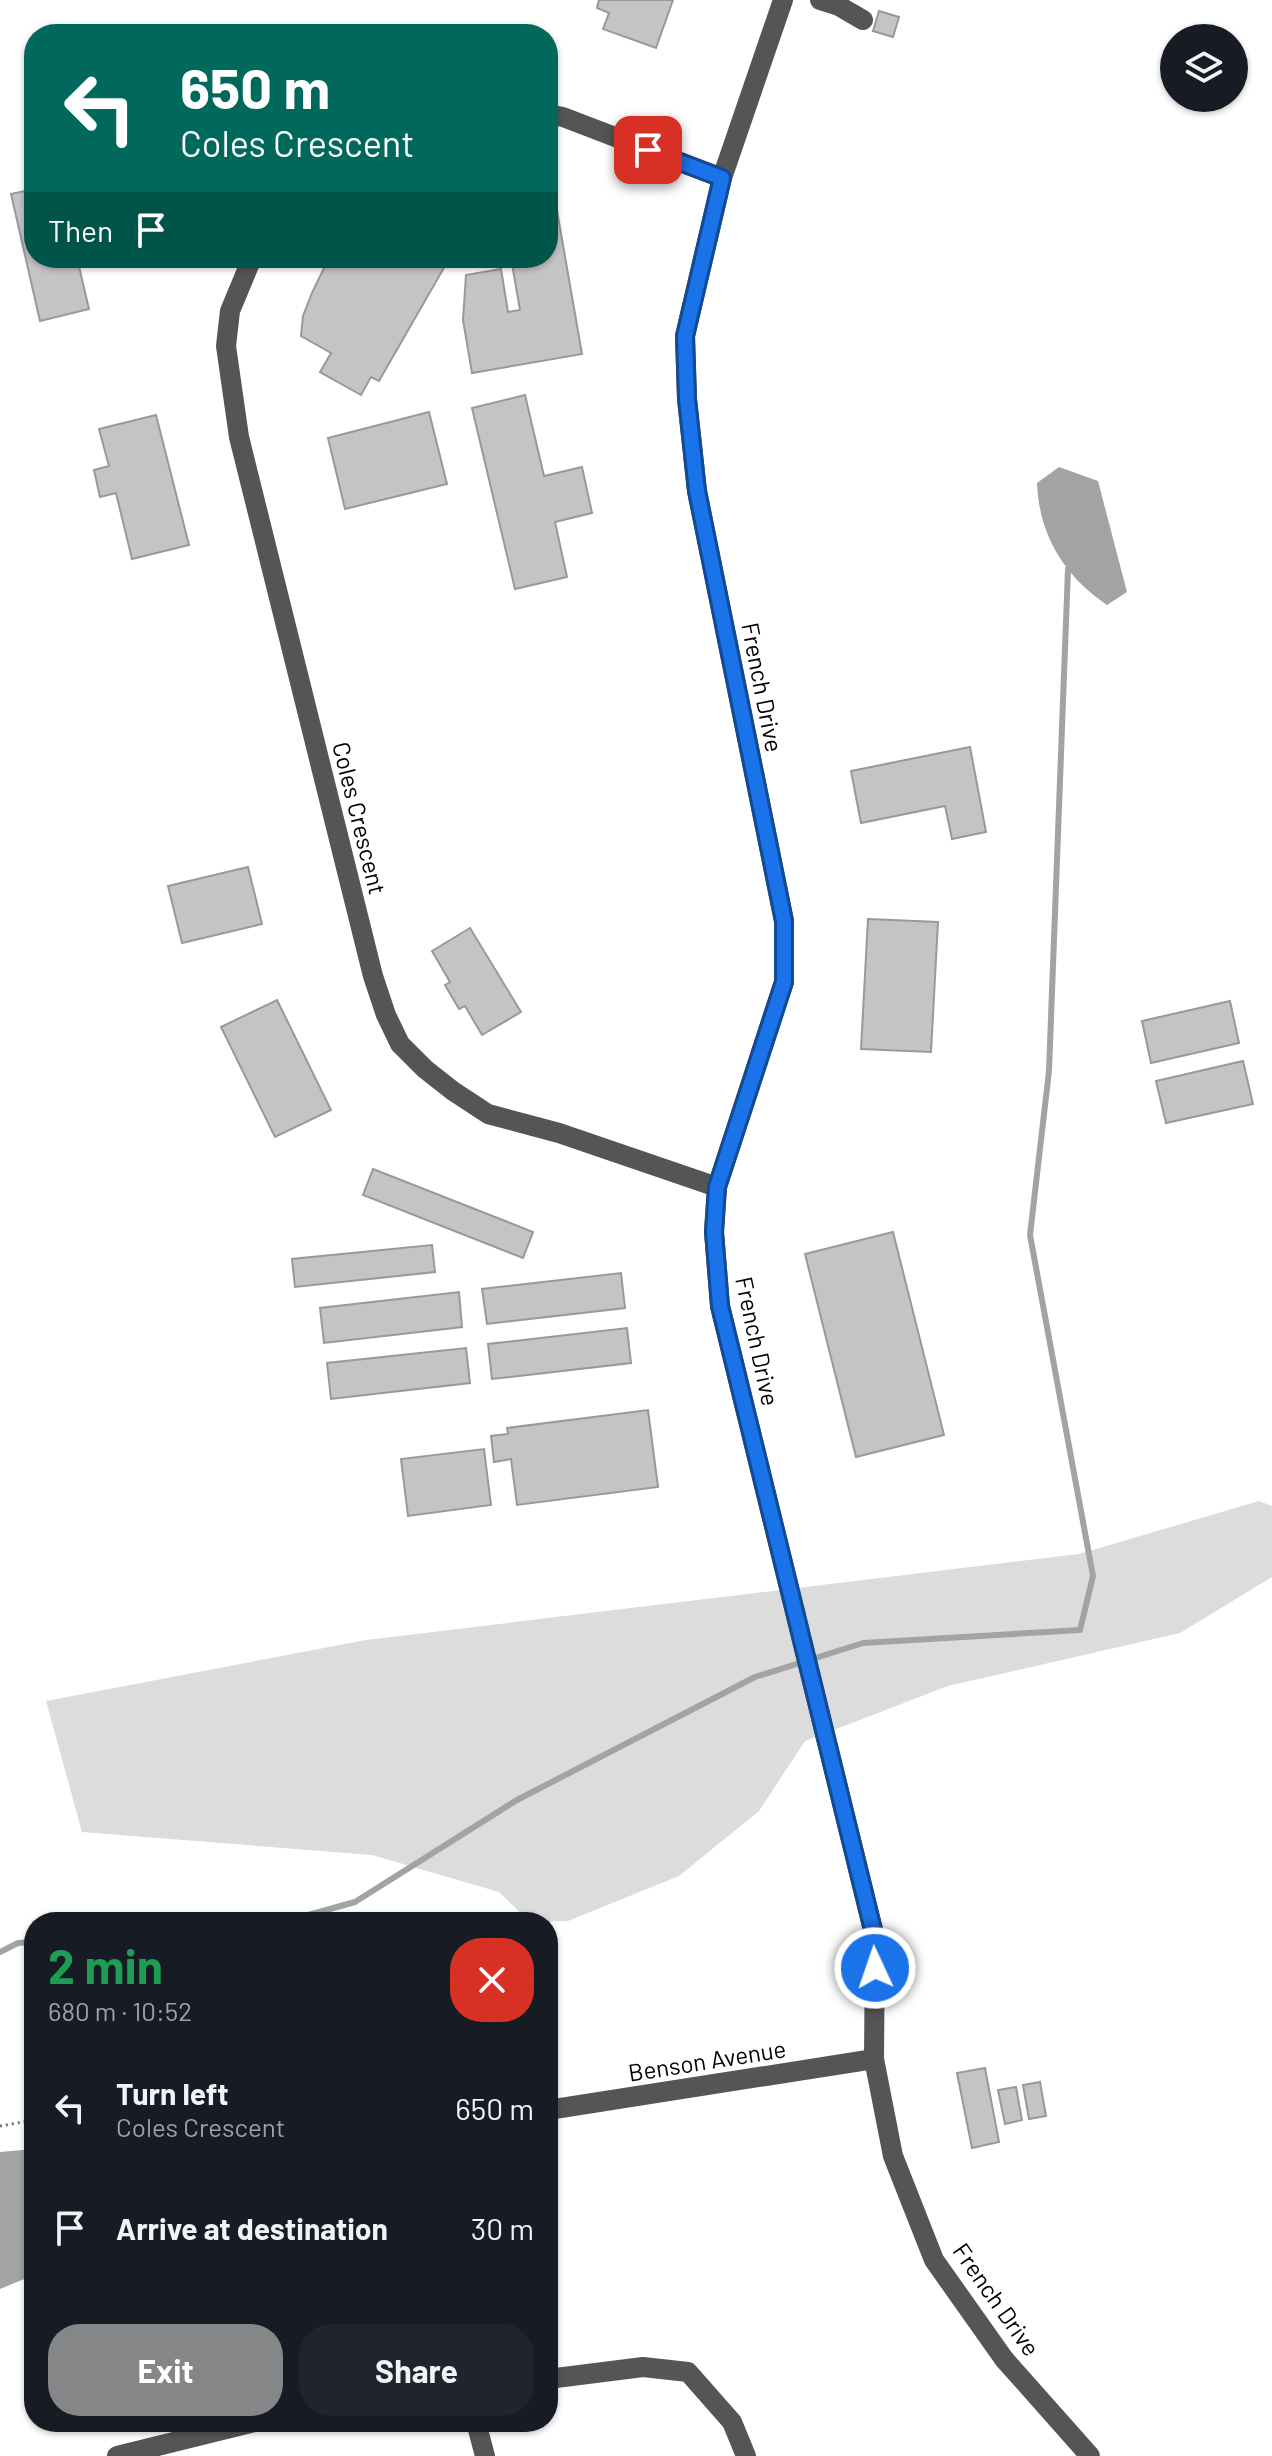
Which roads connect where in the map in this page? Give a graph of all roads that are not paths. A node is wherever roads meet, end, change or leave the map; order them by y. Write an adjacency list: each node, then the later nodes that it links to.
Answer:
1 (783, 0): 5 (street, French Drive)
2 (820, 0): 3 (street)
3 (855, 11)
4 (558, 116): 5 (street)
5 (722, 178): 7 (street, French Drive)
6 (248, 268): 7 (street, Coles Crescent)
7 (717, 1187): 8 (street, French Drive)
8 (874, 2059): 9 (street, Benson Avenue); 18 (street, French Drive)
9 (558, 2108)
10 (558, 2378): 17 (street)
11 (183, 2432): 14 (street)
12 (195, 2432): 15 (street)
13 (479, 2432): 16 (street)
14 (117, 2456)
15 (201, 2456)
16 (485, 2456)
17 (746, 2456)
18 (1090, 2456)

